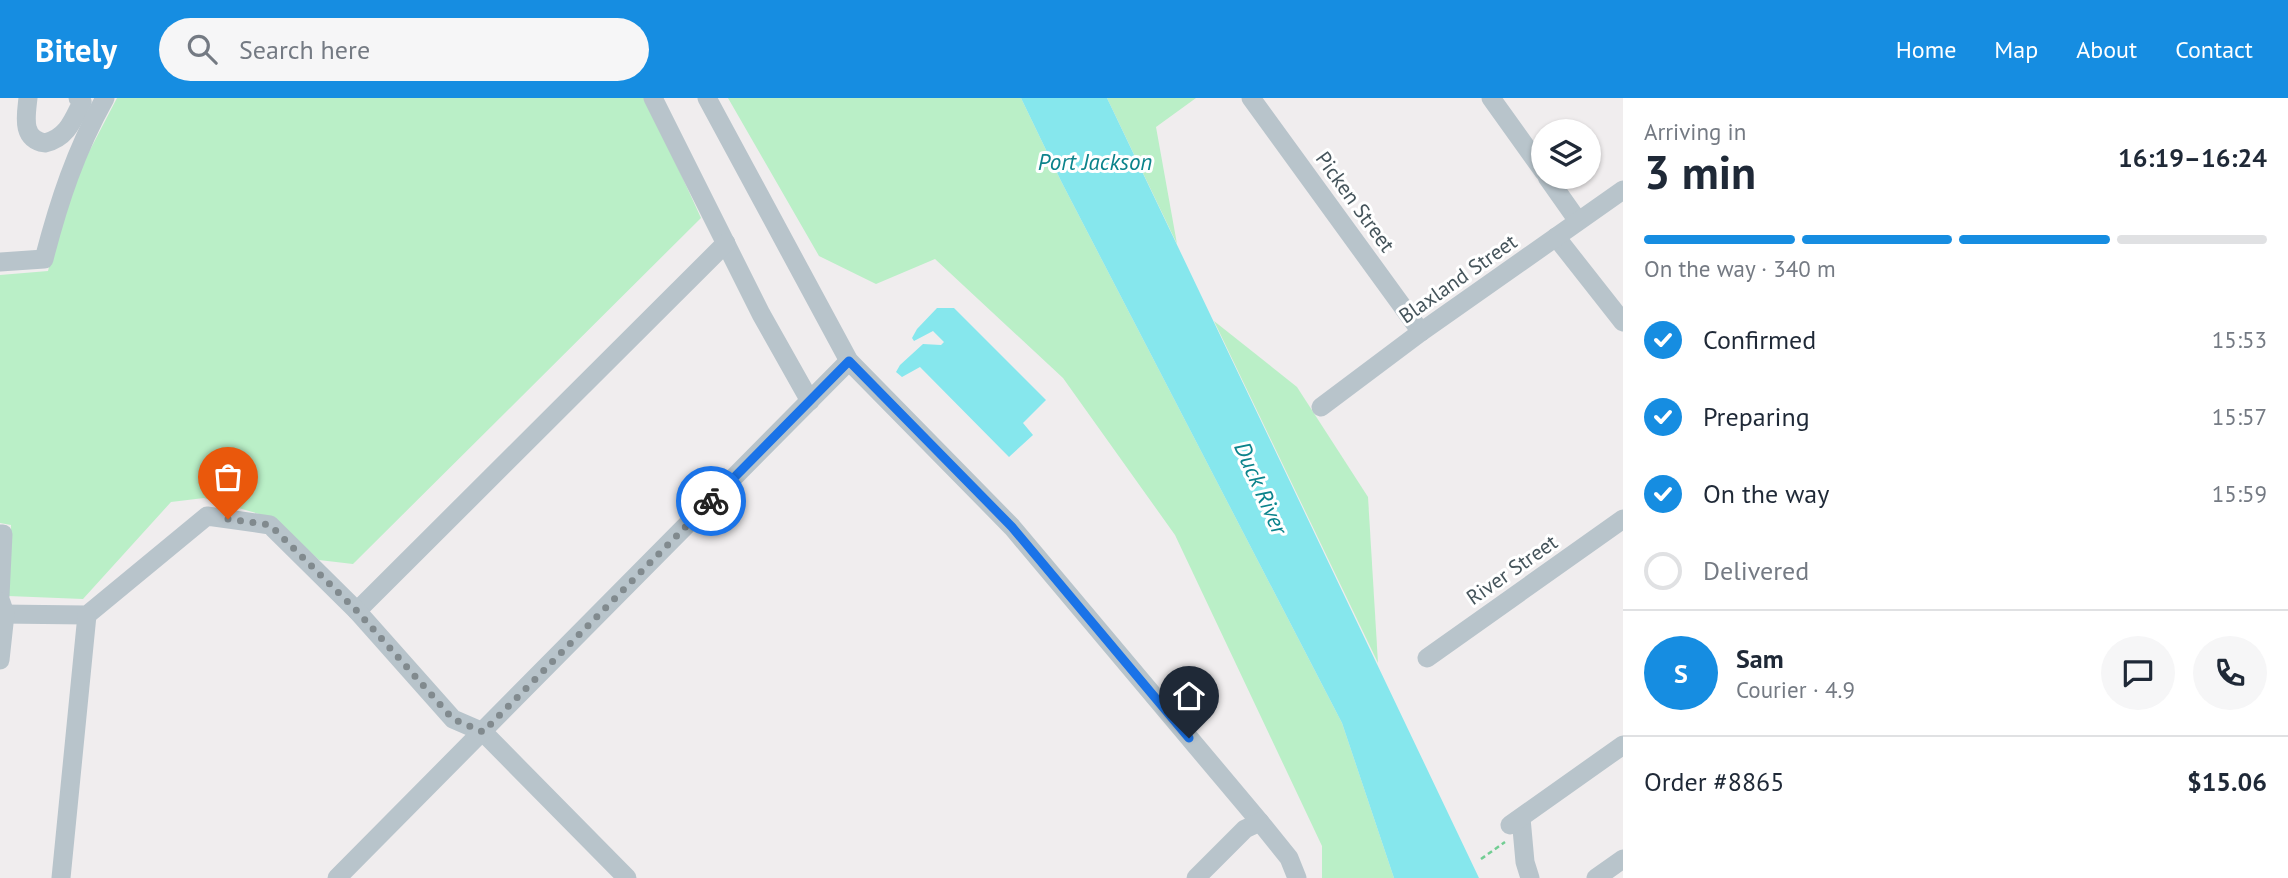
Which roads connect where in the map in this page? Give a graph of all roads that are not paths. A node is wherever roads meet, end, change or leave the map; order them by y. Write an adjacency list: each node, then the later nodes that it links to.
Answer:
1 (29, 98): 7 (street)
2 (104, 98): 14 (street)
3 (653, 98): 13 (street)
4 (707, 98): 17 (street)
5 (1251, 98): 16 (street, Picken Street)
6 (1490, 98): 8 (street)
7 (81, 99)
8 (1531, 154)
9 (1555, 189): 11 (street)
10 (1623, 190): 11 (street, Blaxland Street)
11 (1578, 221): 12 (street, Blaxland Street)
12 (1556, 237): 15 (street); 16 (street, Blaxland Street)
13 (726, 243): 18 (street); 23 (street)
14 (0, 261)
15 (1623, 322)
16 (1421, 332): 19 (street, Blaxland Street)
17 (849, 361): 18 (street); 29 (street)
18 (810, 401): 27 (street)
19 (1321, 407)
20 (1623, 519): 25 (street, River Street)
21 (0, 534): 22 (street)
22 (1, 606): 24 (street); 26 (street)
23 (357, 611): 24 (street); 27 (street)
24 (87, 615): 31 (street)
25 (1427, 658)
26 (0, 660)
27 (483, 732): 32 (street); 33 (street)
28 (1621, 751): 36 (street)
29 (1252, 826): 34 (street); 35 (street)
30 (1623, 859): 37 (street)
31 (61, 878)
32 (337, 878)
33 (626, 878)
34 (1196, 878)
35 (1297, 878)
36 (1530, 878)
37 (1596, 878)

